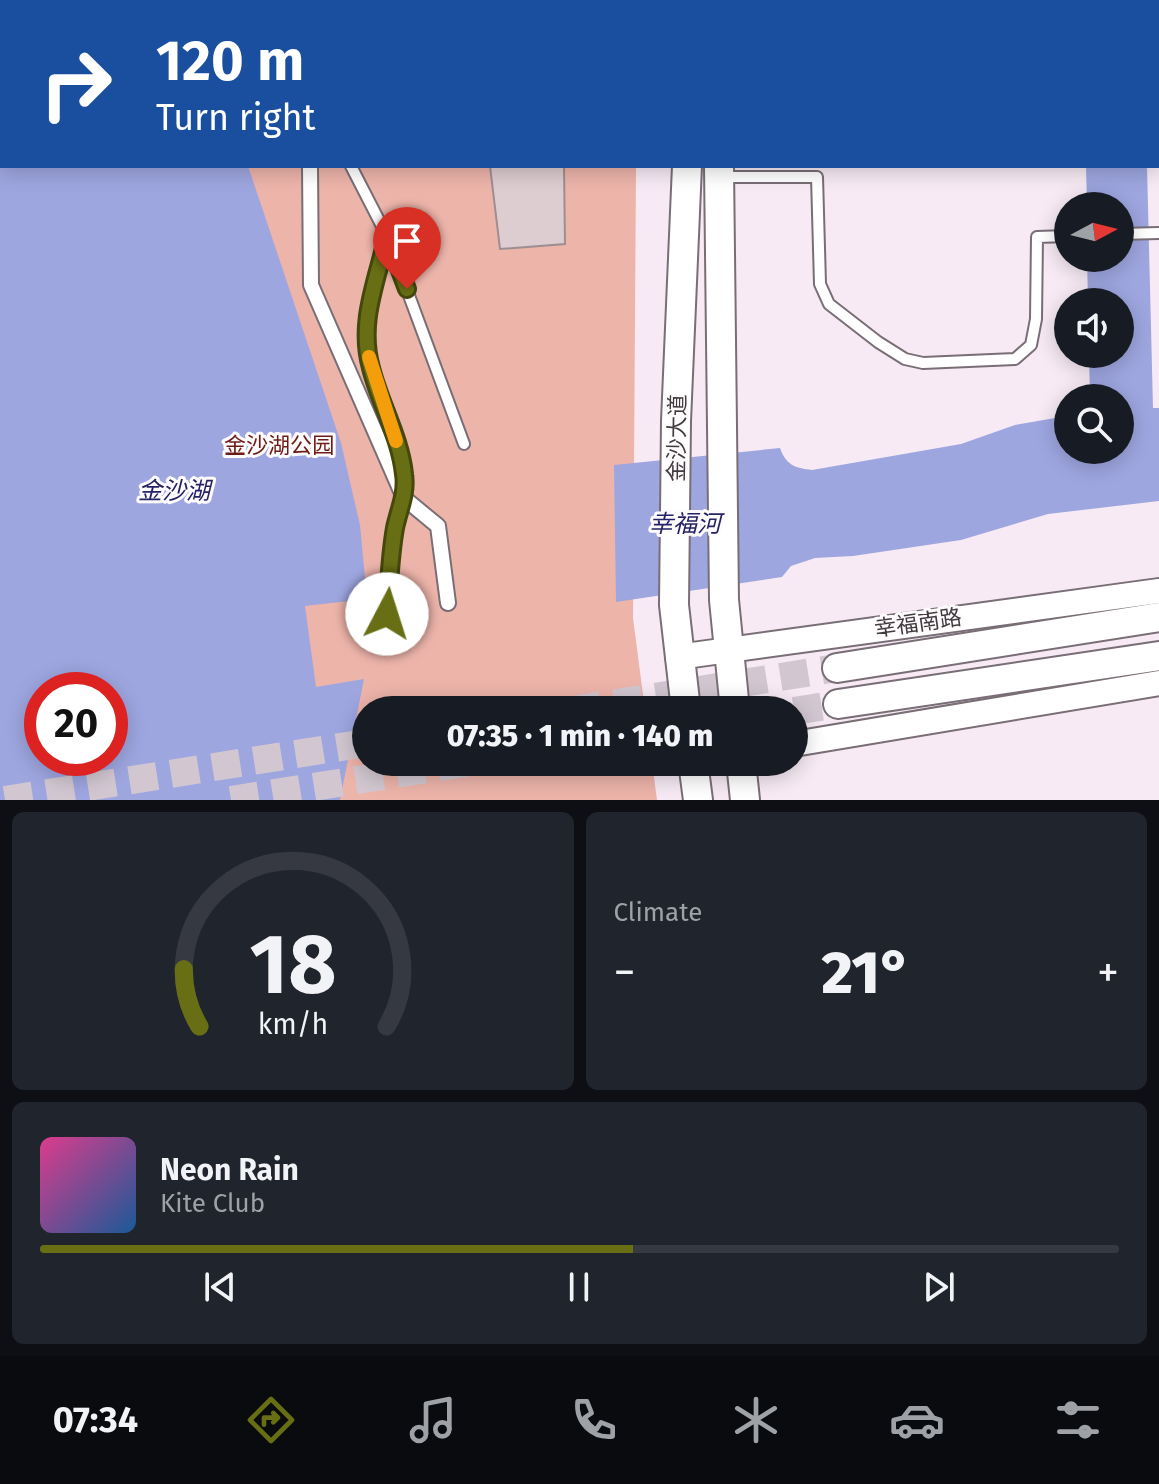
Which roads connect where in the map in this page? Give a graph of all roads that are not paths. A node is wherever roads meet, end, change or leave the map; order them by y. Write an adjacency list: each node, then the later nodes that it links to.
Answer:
1 (310, 168): 10 (street)
2 (352, 168): 7 (lane)
3 (687, 168): 17 (main road, 金沙大道)
4 (719, 171): 8 (lane); 15 (main road, 金沙大道)
5 (1159, 233): 6 (lane)
6 (1134, 234)
7 (387, 236): 9 (lane); 10 (lane)
8 (1054, 236)
9 (464, 444)
10 (404, 498): 12 (street); 13 (lane)
11 (1159, 591): 15 (street, 幸福南路)
12 (448, 603)
13 (387, 614)
14 (1159, 617): 18 (main road, 幸福南路)
15 (730, 650): 17 (street, 幸福南路); 21 (main road, 金沙大道)
16 (1159, 656): 22 (main road)
17 (678, 657): 20 (main road, 金沙大道)
18 (837, 668)
19 (1159, 683): 23 (street)
20 (684, 696)
21 (734, 696)
22 (838, 704)
23 (808, 742)
24 (696, 776): 26 (main road)
25 (742, 776): 27 (main road)
26 (698, 800)
27 (745, 800)

